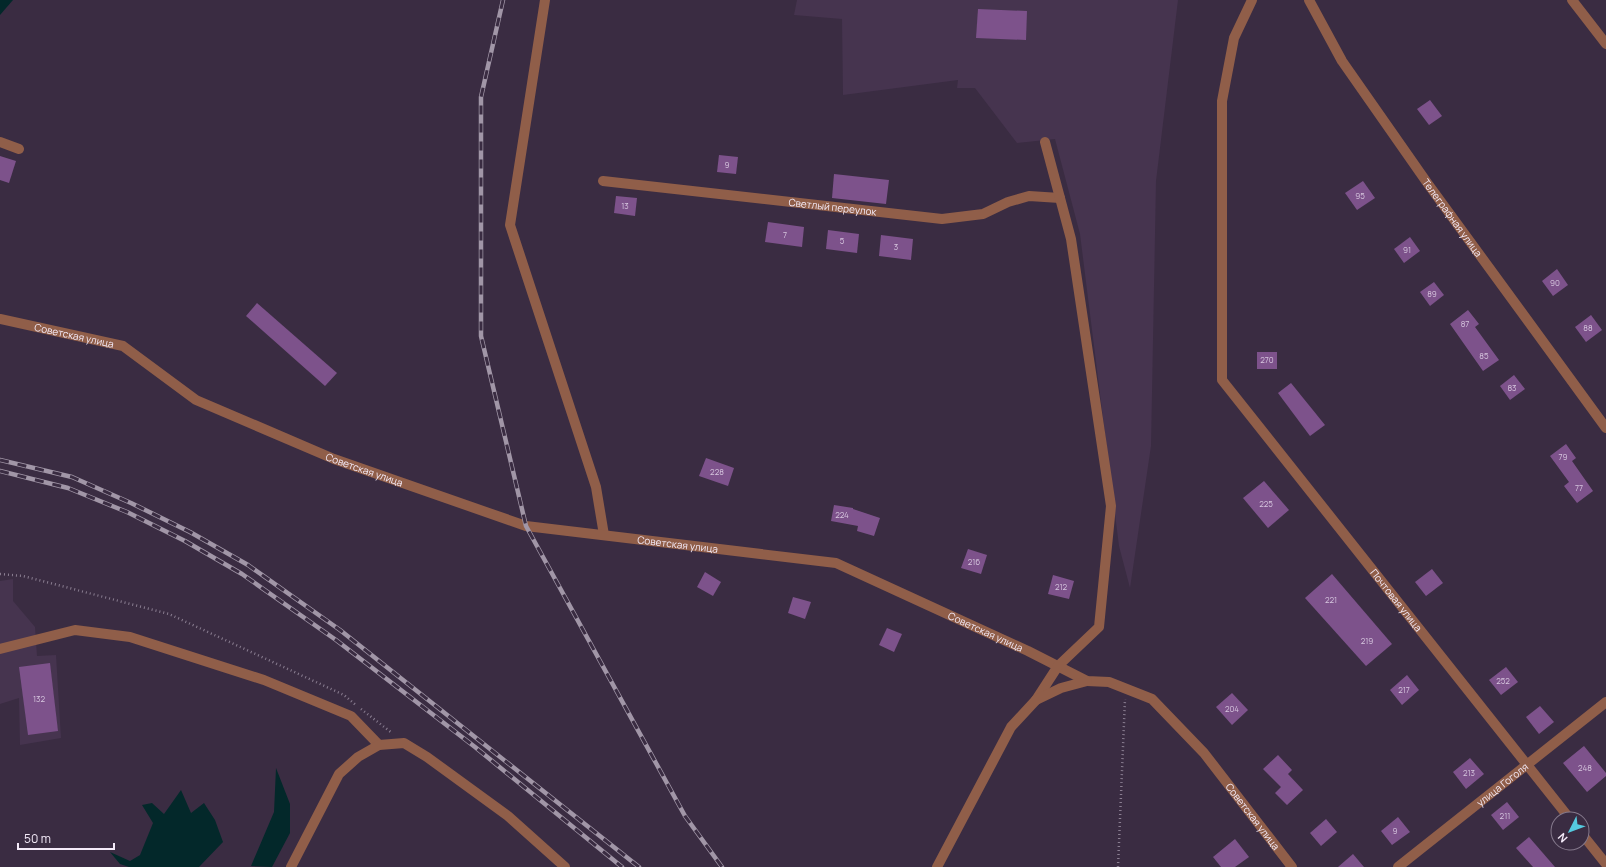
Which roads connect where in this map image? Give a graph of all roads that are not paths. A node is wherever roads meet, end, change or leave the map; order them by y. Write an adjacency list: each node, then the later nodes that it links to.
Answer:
1 (545, 0): 13 (street)
2 (1252, 0): 20 (street, Почтовая улица)
3 (1309, 0): 12 (street, Телеграфная улица)
4 (1572, 0): 5 (street)
5 (1606, 44)
6 (0, 142): 8 (street)
7 (1045, 142): 10 (street)
8 (19, 149)
9 (603, 181): 10 (street, Светлый переулок)
10 (1060, 198): 15 (street)
11 (0, 319): 13 (street, Советская улица)
12 (1606, 428)
13 (604, 535): 15 (street, Советская улица)
14 (0, 649): 19 (street)
15 (1058, 666): 16 (street, Советская улица); 17 (street)
16 (1088, 681): 17 (street); 27 (street, Советская улица)
17 (1036, 700): 26 (street)
18 (1606, 702): 20 (street, улица Гоголя)
19 (379, 745): 24 (street); 25 (street)
20 (1528, 766): 21 (street, Почтовая улица); 28 (street, улица Гоголя)
21 (1564, 811)
22 (1590, 844): 23 (street)
23 (1606, 864)
24 (291, 867)
25 (565, 867)
26 (936, 867)
27 (1292, 867)
28 (1398, 867)

